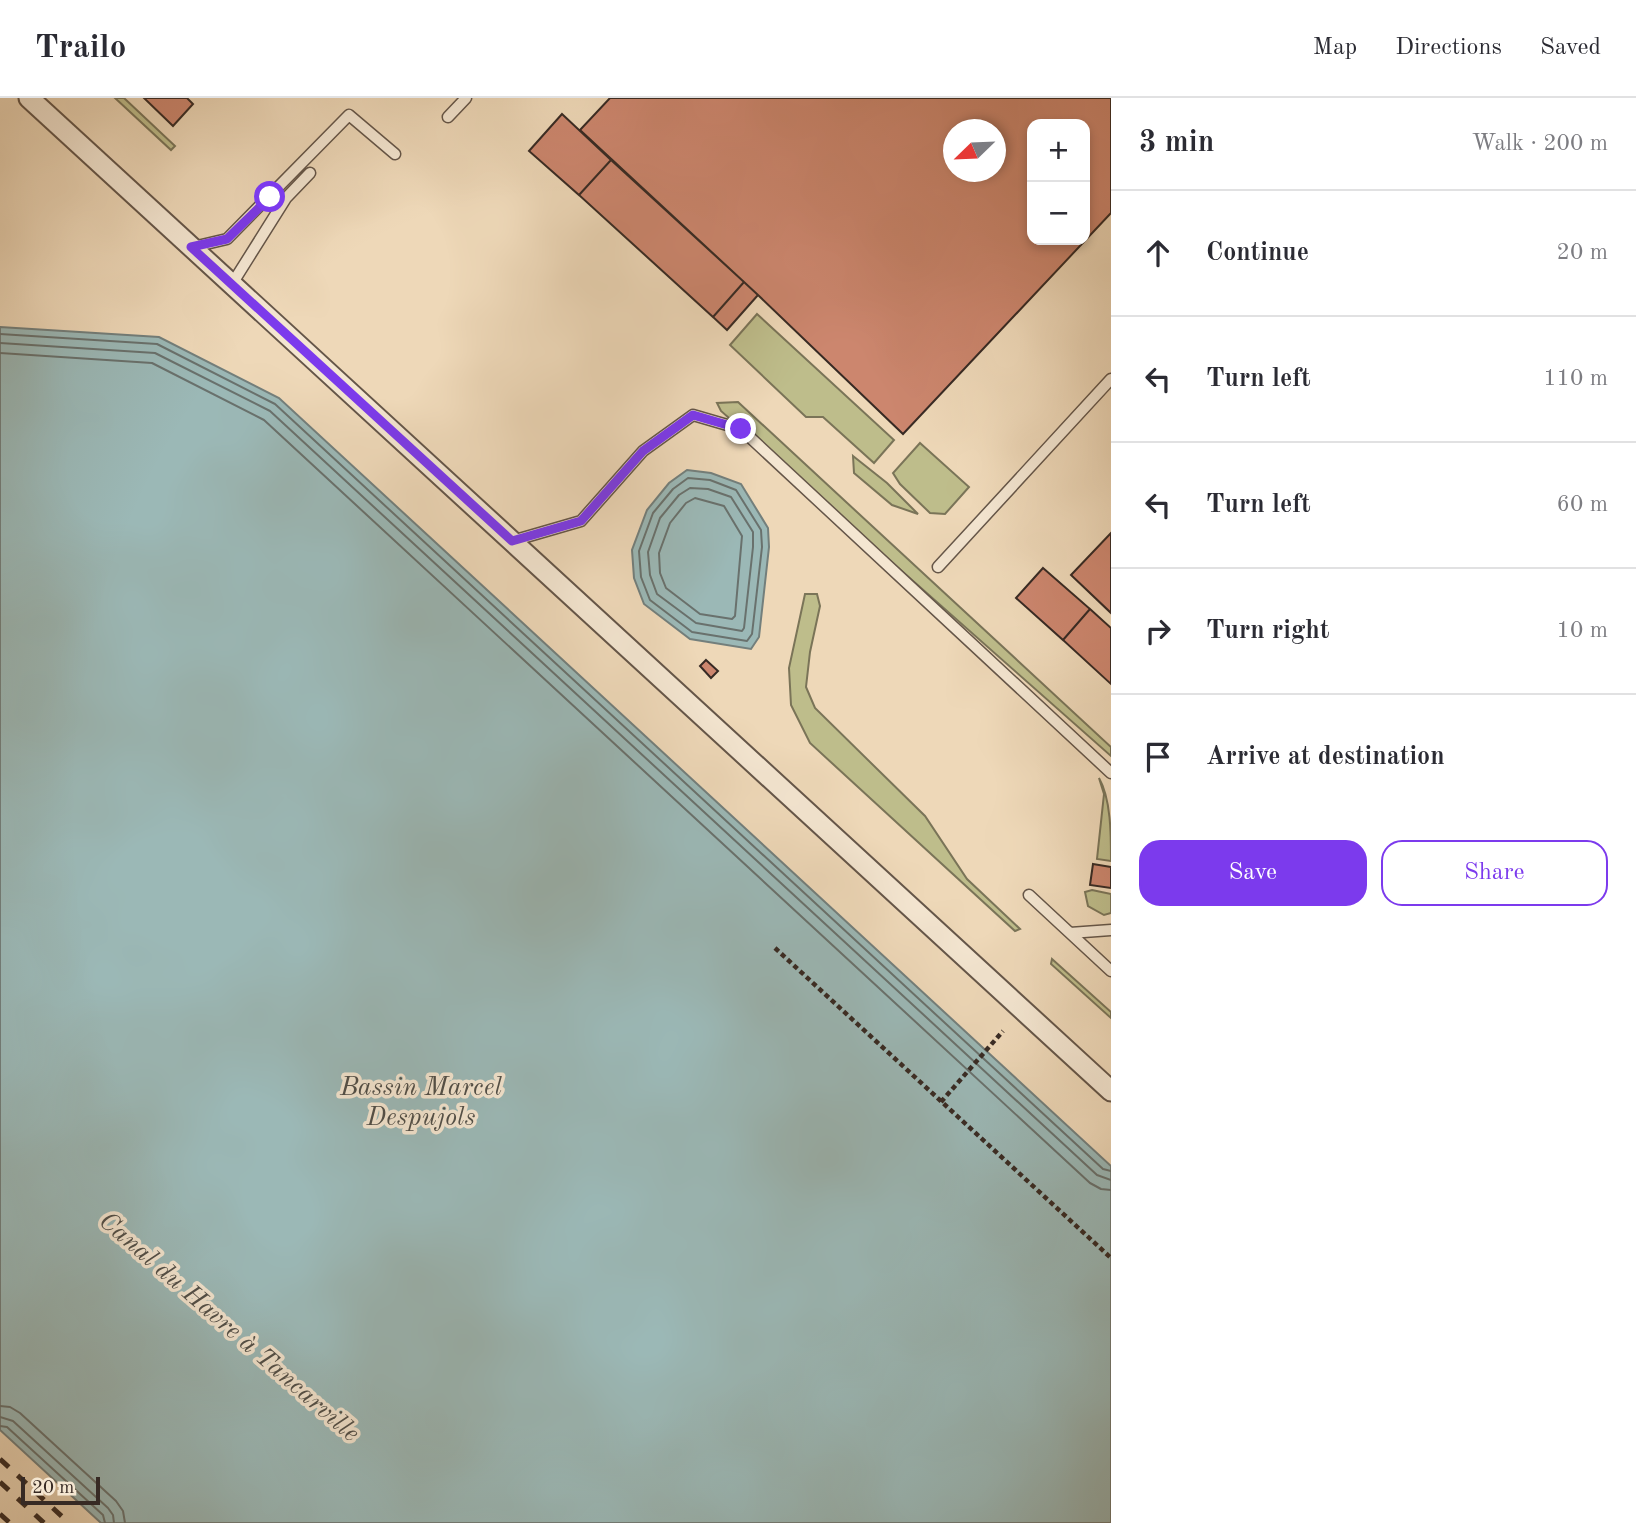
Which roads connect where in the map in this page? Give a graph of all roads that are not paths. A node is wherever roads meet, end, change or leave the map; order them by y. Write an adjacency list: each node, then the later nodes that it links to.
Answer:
1 (29, 98): 6 (street)
2 (466, 98): 3 (lane)
3 (448, 117)
4 (395, 154): 6 (lane)
5 (310, 173): 7 (lane)
6 (191, 247): 7 (street)
7 (232, 284): 9 (street)
8 (1111, 379): 10 (lane)
9 (512, 541): 11 (lane); 16 (street)
10 (938, 567)
11 (1111, 773)
12 (1029, 895): 14 (lane)
13 (1111, 930): 14 (lane)
14 (1070, 933): 15 (lane)
15 (1111, 971)
16 (1111, 1091)

